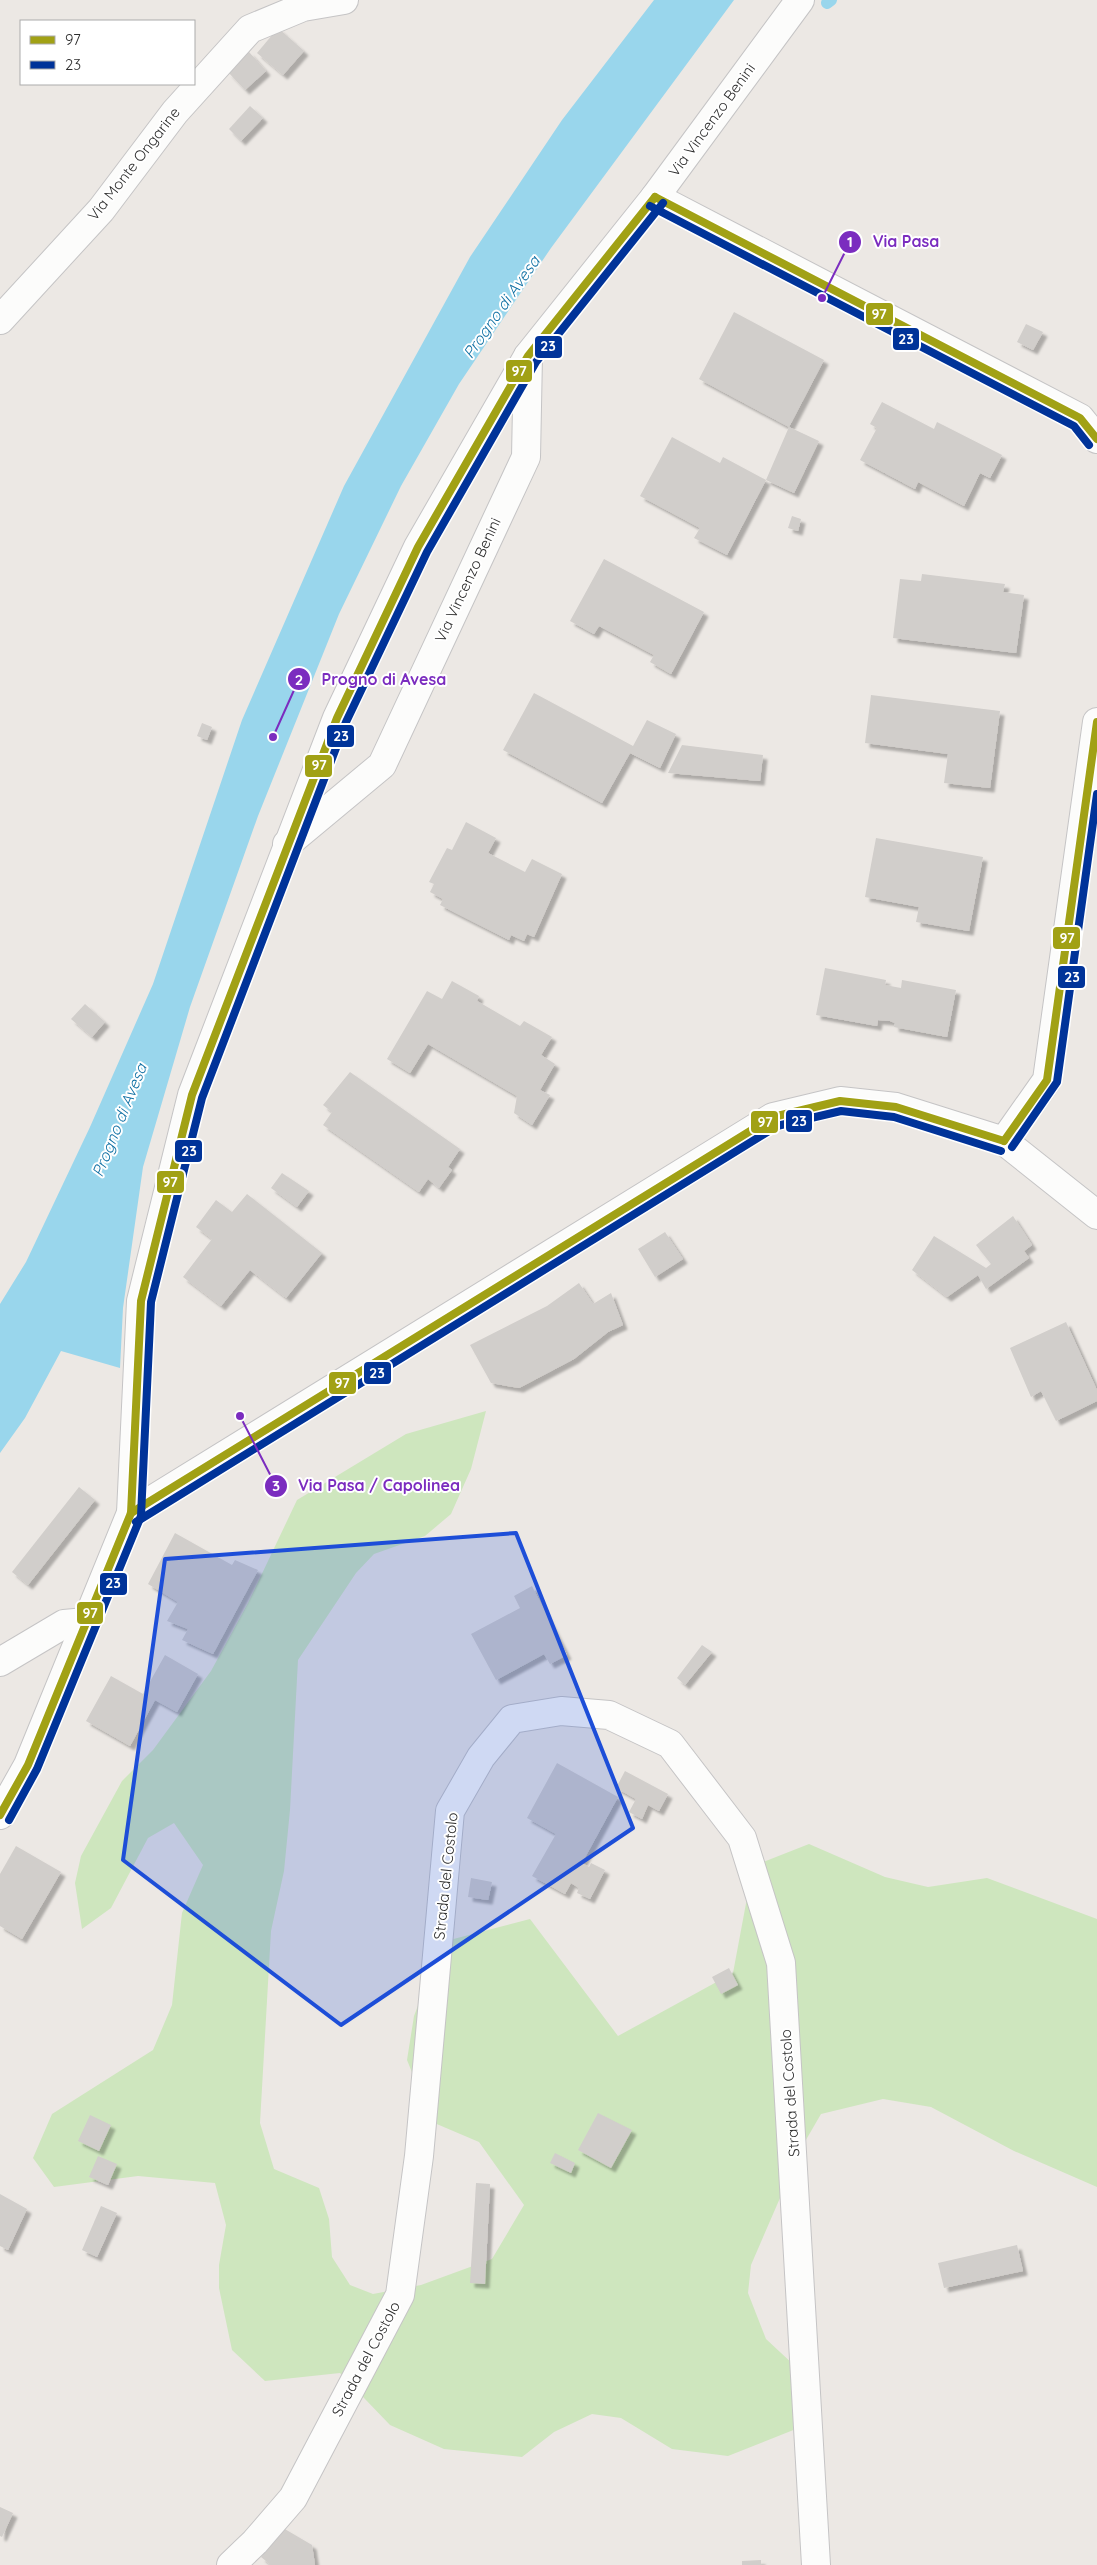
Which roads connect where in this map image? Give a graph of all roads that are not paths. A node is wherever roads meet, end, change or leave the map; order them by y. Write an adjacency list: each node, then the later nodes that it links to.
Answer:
1 (344, 0): 4 (street, Via Monte Ongarine)
2 (800, 0): 3 (street, Via Vincenzo Benini)
3 (655, 197): 5 (street, Via Vincenzo Benini); 6 (street)
4 (0, 320)
5 (528, 356): 8 (street, Via Vincenzo Benini); 8 (street, Via Vincenzo Benini)
6 (1097, 439)
7 (1097, 722): 9 (street)
8 (287, 844): 11 (street, Via Vincenzo Benini)
9 (1004, 1141): 10 (street); 11 (street)
10 (1097, 1215)
11 (131, 1513): 12 (street, Via Vincenzo Benini)
12 (86, 1622): 13 (street); 14 (street, Via Vincenzo Benini)
13 (0, 1662)
14 (0, 1815)
15 (231, 2565): 16 (street, Strada del Costolo)
16 (816, 2565)

